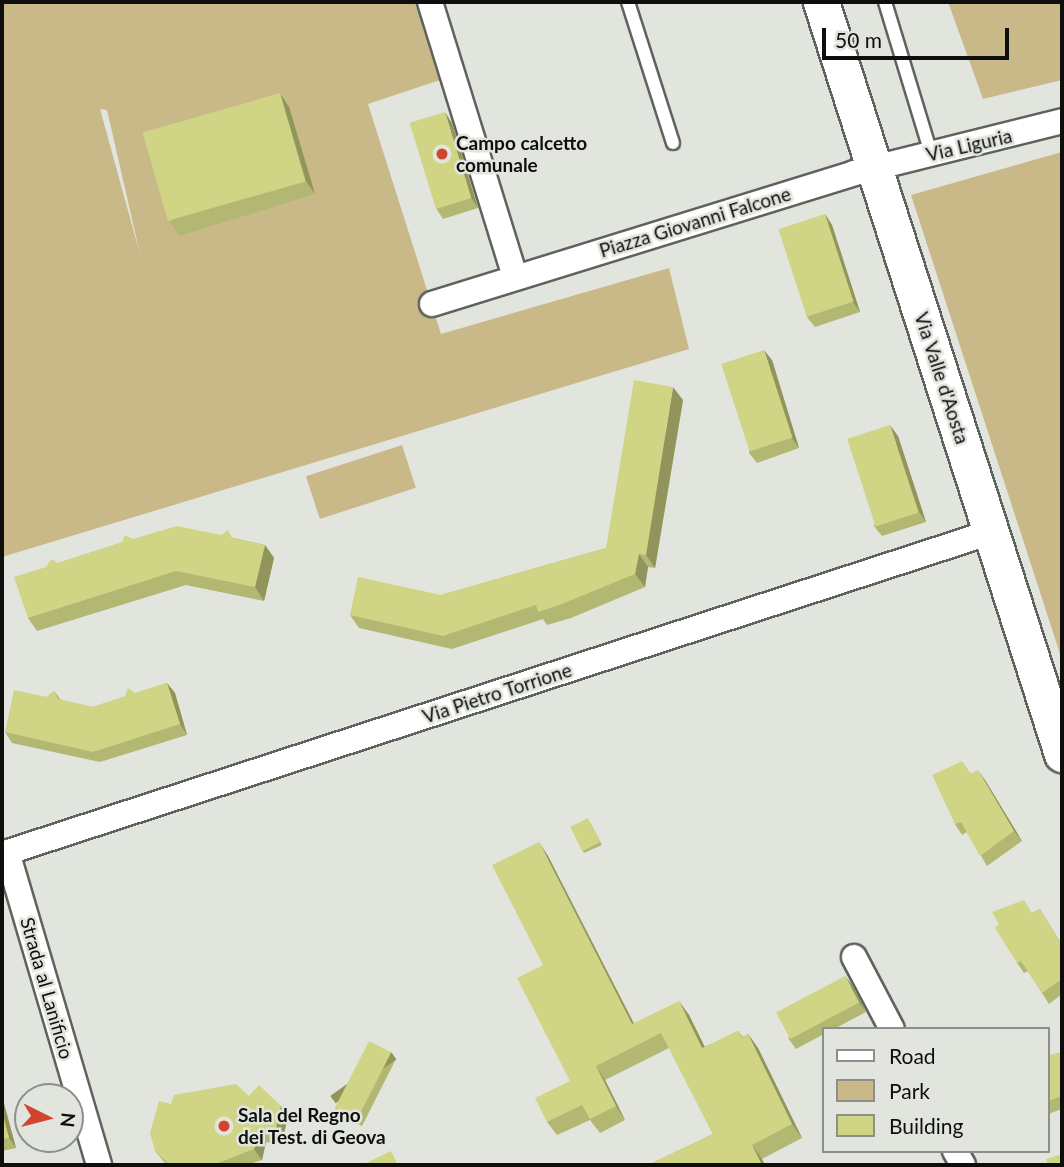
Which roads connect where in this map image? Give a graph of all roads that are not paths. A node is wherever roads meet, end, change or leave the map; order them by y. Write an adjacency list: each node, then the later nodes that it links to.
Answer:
1 (429, 2): 9 (street)
2 (628, 2): 6 (lane)
3 (821, 2): 8 (street, Via Valle d'Aosta)
4 (886, 2): 7 (lane)
5 (1062, 121): 7 (street, Via Liguria)
6 (673, 143)
7 (931, 153): 8 (street, Via Liguria)
8 (875, 170): 9 (street, Piazza Giovanni Falcone); 11 (street, Via Valle d'Aosta)
9 (515, 277): 10 (street, Piazza Giovanni Falcone)
10 (432, 304)
11 (991, 532): 12 (street, Via Valle d'Aosta); 13 (street, Via Pietro Torrione)
12 (1062, 754)
13 (4, 853): 16 (street, Strada al Lanificio)
14 (855, 957): 15 (street)
15 (891, 1027)
16 (99, 1165)

